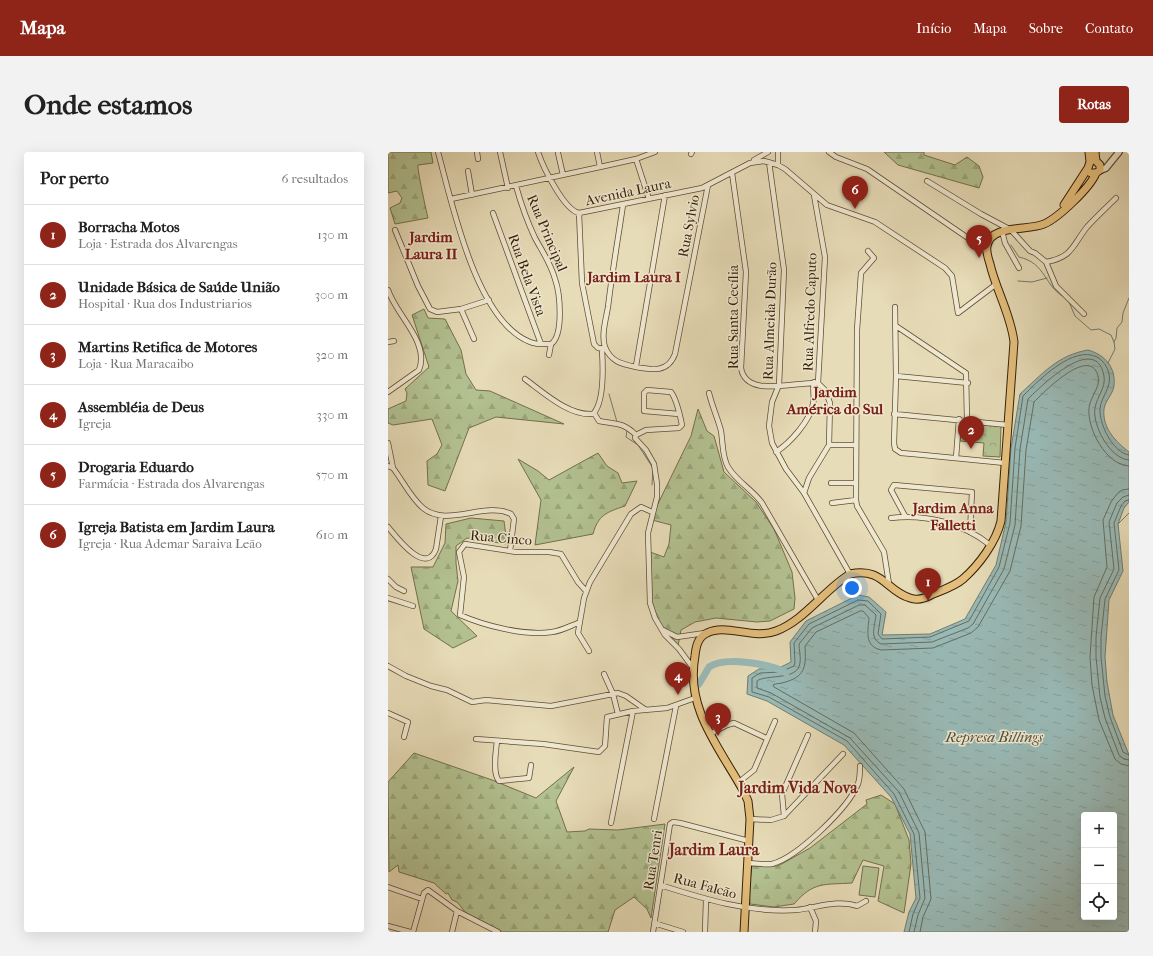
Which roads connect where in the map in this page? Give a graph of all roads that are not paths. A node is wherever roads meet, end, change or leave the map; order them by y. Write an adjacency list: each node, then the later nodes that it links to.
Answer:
1 (438, 152): 33 (street)
2 (477, 152): 14 (street)
3 (500, 152): 28 (street)
4 (538, 152): 24 (street, Avenida Laura)
5 (597, 152): 19 (street)
6 (655, 152): 15 (street)
7 (768, 152): 16 (street, Avenida Laura)
8 (778, 152): 18 (street)
9 (829, 152): 42 (street)
10 (1089, 152): 20 (main road)
11 (1095, 152): 20 (main road)
12 (1119, 152): 20 (street)
13 (558, 153): 23 (street)
14 (478, 159)
15 (636, 159): 19 (street); 34 (street)
16 (750, 162): 17 (street); 22 (street, Avenida Laura)
17 (769, 162): 18 (street); 64 (street, Rua Almeida Durão)
18 (778, 165): 31 (street)
19 (600, 167): 23 (street)
20 (1095, 167): 39 (main road)
21 (468, 171): 29 (street)
22 (732, 173): 26 (street, Avenida Laura); 64 (street, Rua Santa Cecília)
23 (563, 176): 24 (street)
24 (549, 179): 27 (street); 37 (street, Avenida Laura)
25 (927, 181): 39 (street)
26 (708, 185): 30 (street, Avenida Laura); 59 (street, Rua Sylvio)
27 (516, 186): 28 (street); 56 (street, Rua Principal)
28 (508, 188): 29 (street)
29 (472, 195): 33 (street)
30 (666, 195): 34 (street, Avenida Laura); 59 (street)
31 (814, 195): 45 (street); 62 (street, Rua Alfredo Caputo)
32 (1116, 198): 43 (street)
33 (451, 199): 47 (street)
34 (649, 199): 35 (street, Avenida Laura)
35 (623, 205): 37 (street, Avenida Laura); 57 (street)
36 (492, 213): 55 (street, Rua Bela Vista)
37 (579, 213): 57 (street, Rua Sylvio)
38 (395, 230): 49 (street)
39 (1011, 230): 40 (main road); 43 (street)
40 (1002, 231): 42 (main road); 44 (street)
41 (868, 251): 76 (street)
42 (987, 251): 45 (main road)
43 (1046, 262): 50 (street)
44 (1018, 268)
45 (995, 285): 72 (main road)
46 (388, 290): 65 (street)
47 (489, 300): 49 (street); 55 (street)
48 (895, 307): 51 (street)
49 (461, 309): 52 (street)
50 (1084, 314)
51 (896, 326): 60 (street); 63 (street)
52 (474, 339)
53 (394, 341): 54 (street)
54 (388, 342)
55 (538, 344): 56 (street)
56 (551, 344): 58 (street, Rua Principal)
57 (604, 349): 59 (street, Rua Sylvio); 67 (street)
58 (549, 355)
59 (636, 366)
60 (896, 376): 63 (street); 69 (street)
61 (525, 379): 67 (street)
62 (816, 382): 64 (street, Rua Santa Cecília); 75 (street); 77 (street, Rua Alfredo Caputo)
63 (968, 384): 71 (street)
64 (778, 385): 77 (street, Rua Almeida Durão)
65 (388, 392)
66 (709, 393): 101 (street)
67 (594, 414): 73 (street)
68 (679, 414): 68 (street); 73 (street)
69 (894, 414): 70 (street); 78 (street)
70 (959, 419): 71 (street); 78 (street)
71 (967, 420): 72 (street)
72 (1008, 425): 79 (main road)
73 (636, 435): 87 (street)
74 (388, 443): 81 (street)
75 (829, 445): 76 (street); 84 (street)
76 (856, 445): 83 (street)
77 (776, 452): 84 (street, Rua Almeida Durão)
78 (956, 458): 79 (street)
79 (1005, 463): 93 (main road)
80 (388, 466): 81 (street)
81 (393, 468): 88 (street)
82 (831, 483): 83 (street)
83 (856, 483): 85 (street)
84 (804, 493): 95 (street, Rua Almeida Durão)
85 (856, 500): 86 (street); 97 (street)
86 (832, 503)
87 (652, 512): 98 (street); 104 (street)
88 (441, 516): 91 (street); 94 (street)
89 (904, 516): 90 (street); 92 (street); 92 (street)
90 (891, 518)
91 (388, 527)
92 (970, 532): 93 (street)
93 (990, 545): 97 (main road)
94 (510, 551): 98 (street, Rua Cinco); 103 (street, Rua Cinco)
95 (850, 574): 97 (main road); 101 (main road)
96 (388, 579): 99 (street)
97 (888, 584)
98 (586, 591): 103 (street)
99 (404, 592)
100 (388, 598): 102 (street)
101 (818, 600): 105 (main road)
102 (413, 606)
103 (578, 623): 106 (street)
104 (661, 630): 105 (street); 108 (street)
105 (708, 632): 108 (main road)
106 (589, 651)
107 (388, 666): 110 (street)
108 (693, 668): 111 (main road)
109 (604, 674): 110 (street)
110 (613, 694): 113 (street); 116 (street)
111 (695, 698): 112 (street); 118 (main road)
112 (676, 706): 113 (street); 129 (street)
113 (646, 710): 114 (street)
114 (633, 711): 116 (street); 131 (street)
115 (388, 713): 120 (street)
116 (618, 714): 123 (street)
117 (775, 721): 121 (street)
118 (710, 734): 121 (street); 127 (main road)
119 (808, 735): 128 (street)
120 (404, 737)
121 (766, 738): 127 (street)
122 (476, 739): 123 (street)
123 (497, 741): 125 (street)
124 (843, 754): 128 (street)
125 (531, 765)
126 (860, 766): 133 (street)
127 (739, 782): 130 (main road)
128 (784, 816): 130 (street)
129 (654, 819)
130 (750, 819): 132 (main road)
131 (611, 824)
132 (749, 841): 133 (main road); 134 (street, Rua Tenri)
133 (747, 862): 140 (main road)
134 (660, 885): 137 (street, Rua Falcão); 142 (street, Rua Tenri)
135 (388, 887): 136 (street)
136 (422, 899): 141 (street); 145 (street)
137 (706, 900): 140 (street, Rua Falcão); 150 (street)
138 (866, 901): 139 (street, Rua Falcão)
139 (810, 907): 140 (street, Rua Falcão); 152 (street)
140 (745, 908): 151 (main road)
141 (457, 911): 144 (street); 146 (street)
142 (654, 923): 148 (street, Rua Tenri); 149 (street)
143 (388, 926): 145 (street)
144 (491, 930): 147 (street)
145 (412, 932)
146 (452, 932)
147 (498, 932)
148 (652, 932)
149 (683, 932)
150 (705, 932)
151 (744, 932)
152 (815, 932)

